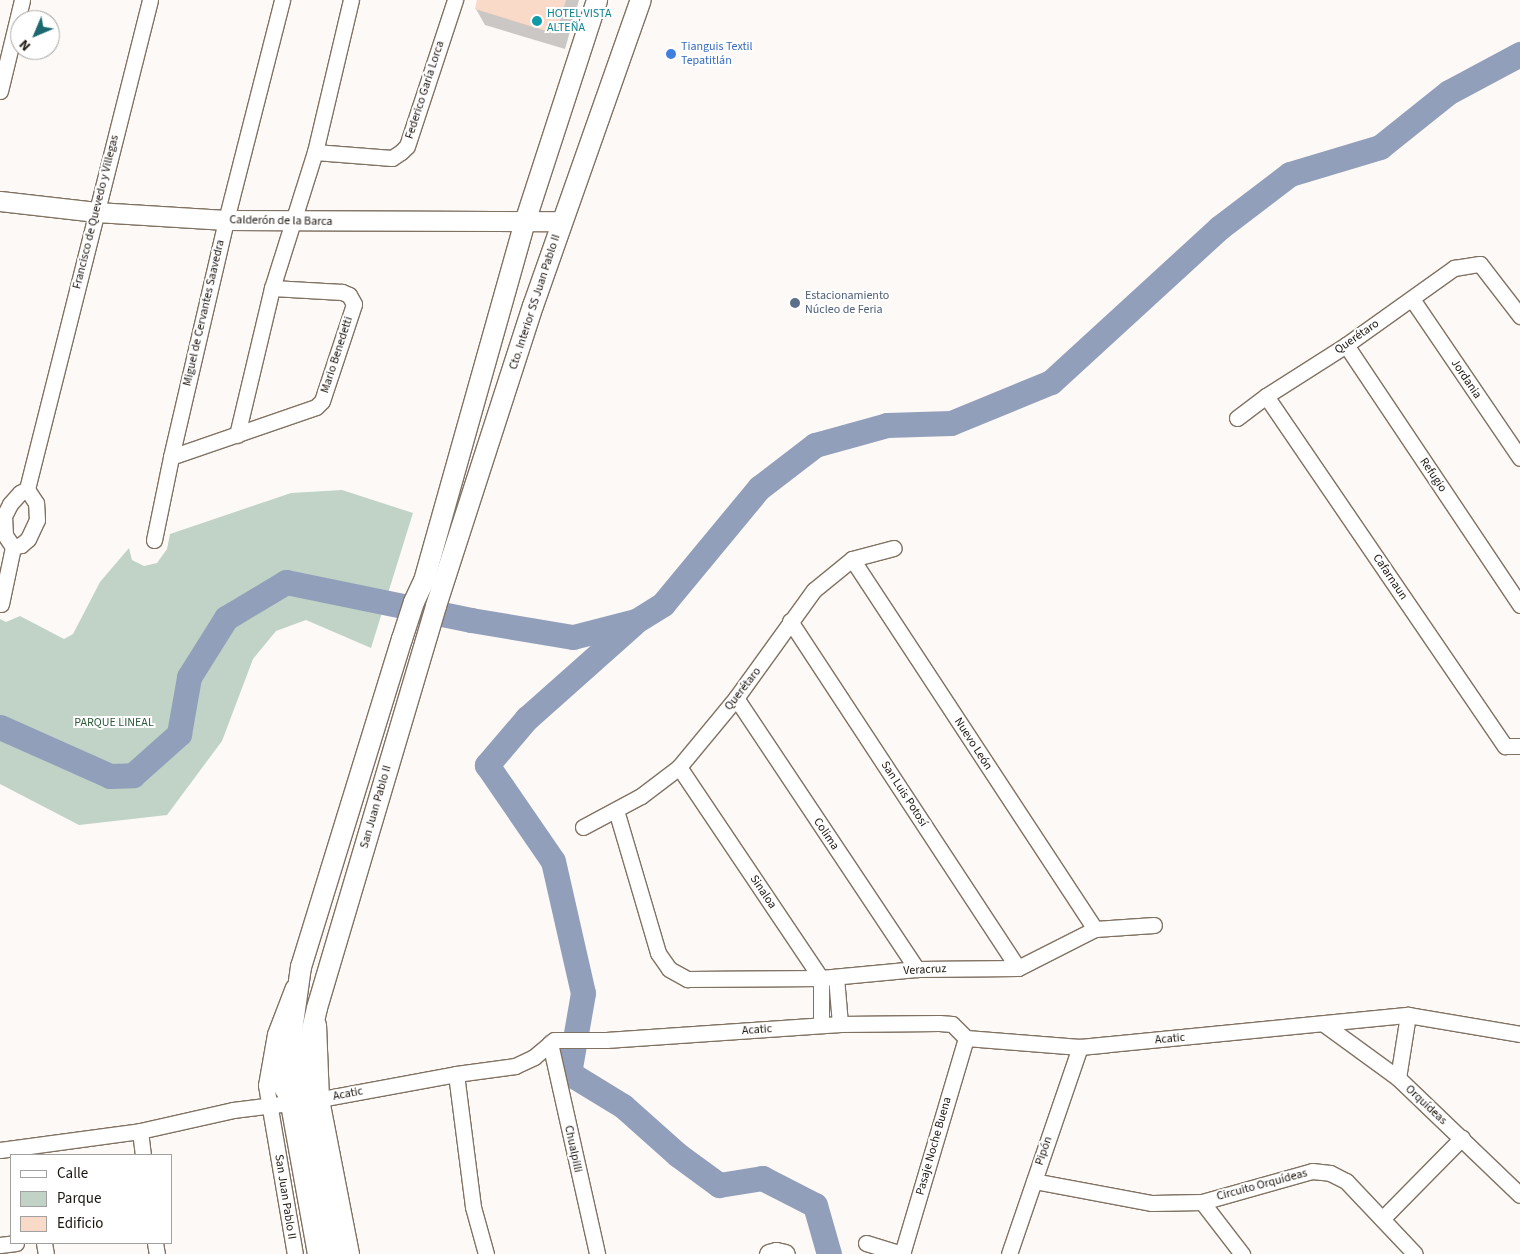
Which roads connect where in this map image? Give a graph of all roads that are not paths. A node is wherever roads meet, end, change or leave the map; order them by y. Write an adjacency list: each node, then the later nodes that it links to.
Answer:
1 (22, 0): 8 (street)
2 (150, 0): 12 (street, Francisco de Quevedo y Villegas)
3 (282, 0): 13 (street, Miguel de Cervantes Saavedra)
4 (352, 0): 10 (street)
5 (455, 0): 10 (street, Federico Garía Lorca)
6 (597, 0): 15 (main road)
7 (641, 0): 16 (main road, Cto. Interior SS Juan Pablo II)
8 (2, 71): 9 (street)
9 (0, 91)
10 (315, 152): 14 (street)
11 (0, 201): 12 (street, Calderón de la Barca)
12 (96, 212): 13 (street, Calderón de la Barca); 26 (street, Francisco de Quevedo y Villegas)
13 (226, 220): 14 (street, Calderón de la Barca); 24 (street, Miguel de Cervantes Saavedra)
14 (292, 222): 15 (street, Calderón de la Barca); 17 (street)
15 (525, 222): 16 (street, Calderón de la Barca); 42 (main road, San Juan Pablo II)
16 (562, 222): 33 (main road, Cto. Interior SS Juan Pablo II)
17 (272, 288): 23 (street); 23 (street, Mario Benedetti)
18 (1412, 299): 19 (street, Querétaro); 20 (street, Querétaro); 25 (street, Jordania)
19 (1520, 316)
20 (1346, 345): 21 (street, Querétaro); 32 (street, Refugio)
21 (1266, 396): 22 (street, Querétaro); 36 (street, Cafarnaun)
22 (1237, 418)
23 (237, 435): 24 (street)
24 (171, 457): 27 (street, Miguel de Cervantes Saavedra)
25 (1520, 458)
26 (27, 490): 28 (street); 28 (street)
27 (154, 540)
28 (12, 547): 31 (street)
29 (894, 548): 30 (street, Querétaro)
30 (852, 559): 34 (street, Querétaro); 41 (street, Nuevo León)
31 (1, 604)
32 (1520, 605)
33 (436, 606): 57 (main road, San Juan Pablo II)
34 (790, 621): 35 (street, Querétaro); 43 (street, San Luis Potosí)
35 (736, 698): 37 (street, Querétaro); 44 (street, Colima)
36 (1520, 746)
37 (679, 767): 38 (street, Querétaro); 45 (street, Sinaloa)
38 (616, 810): 39 (street, Querétaro); 45 (street, Veracruz)
39 (583, 827)
40 (1154, 926): 41 (street, Veracruz)
41 (1095, 929): 43 (street, Veracruz)
42 (301, 967): 46 (street, San Juan Pablo II); 57 (main road, San Juan Pablo II)
43 (1018, 968): 44 (street, Veracruz)
44 (917, 969): 45 (street, Veracruz)
45 (829, 978): 48 (street, Sinaloa); 50 (street)
46 (286, 1004): 57 (street); 58 (street, San Juan Pablo II)
47 (1408, 1015): 49 (street, Acatic); 51 (street, Acatic); 56 (street)
48 (840, 1024): 50 (street, Acatic); 52 (street, Acatic)
49 (1324, 1024): 54 (street, Acatic); 56 (street, Orquídeas)
50 (821, 1025): 53 (street, Acatic)
51 (1520, 1034)
52 (966, 1038): 54 (street, Acatic); 76 (street, Pasaje Noche Buena)
53 (552, 1042): 55 (street, Acatic); 73 (street, Chualpilli)
54 (1080, 1047): 63 (street, Pipón)
55 (456, 1074): 57 (street, Acatic); 72 (street)
56 (1398, 1078): 60 (street, Orquídeas)
57 (306, 1101): 58 (street, Acatic); 69 (main road, San Juan Pablo II); 70 (main road, San Juan Pablo II); 71 (street, San Juan Pablo II)
58 (270, 1106): 59 (street, Acatic); 68 (street, San Juan Pablo II)
59 (140, 1131): 61 (street, Acatic); 62 (street)
60 (1462, 1138): 64 (street, Orquídeas); 66 (street)
61 (0, 1150)
62 (142, 1154)
63 (1034, 1181): 65 (street); 77 (street, Pipón)
64 (1520, 1195)
65 (1202, 1202): 66 (street, Circuito Orquídeas); 78 (street, Circuito Orquídeas)
66 (1382, 1219): 79 (street, Circuito Orquídeas)
67 (866, 1243): 76 (street)
68 (294, 1254)
69 (318, 1254)
70 (335, 1254)
71 (351, 1254)
72 (486, 1254)
73 (597, 1254)
74 (769, 1254): 75 (street)
75 (785, 1254)
76 (902, 1254)
77 (1009, 1254)
78 (1242, 1254)
79 (1416, 1254)

